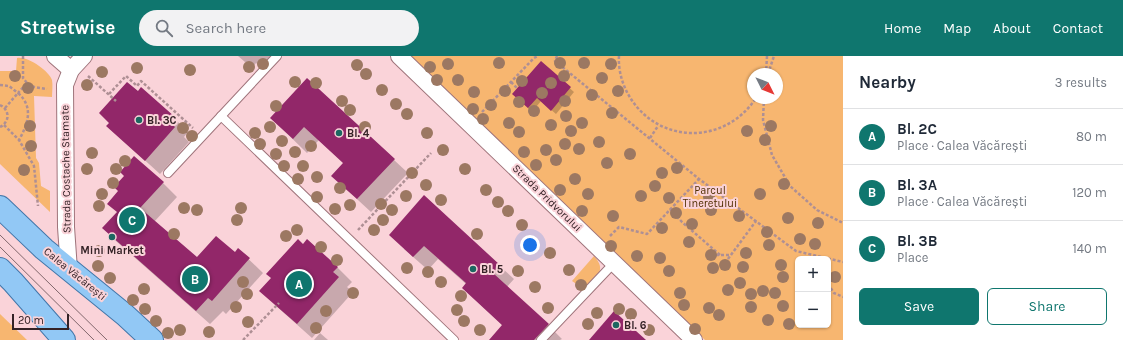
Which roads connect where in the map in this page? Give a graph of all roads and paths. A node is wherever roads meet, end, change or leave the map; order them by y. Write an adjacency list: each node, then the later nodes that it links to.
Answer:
1 (23, 56): 15 (path)
2 (55, 56): 13 (street)
3 (277, 56): 26 (lane)
4 (399, 56): 28 (street, Strada Pridvorului)
5 (538, 56): 14 (path)
6 (557, 56): 32 (path)
7 (619, 56): 29 (path)
8 (767, 56): 11 (path)
9 (774, 56): 12 (path)
10 (83, 57): 13 (street, Strada Costache Stamate); 20 (path)
11 (767, 68)
12 (769, 68)
13 (71, 70): 52 (street, Strada Costache Stamate)
14 (511, 82): 17 (path); 28 (path)
15 (27, 83): 18 (path); 19 (path)
16 (0, 85): 19 (path)
17 (517, 88)
18 (48, 89)
19 (18, 93): 25 (path); 33 (path)
20 (109, 94): 21 (path); 31 (path)
21 (116, 101)
22 (752, 104): 29 (path)
23 (764, 104): 41 (path)
24 (0, 105): 25 (path)
25 (5, 108): 27 (path)
26 (221, 116): 31 (lane); 42 (lane)
27 (4, 125): 30 (path); 33 (path)
28 (470, 125): 50 (street, Strada Pridvorului)
29 (658, 126): 32 (path)
30 (0, 127)
31 (203, 136): 35 (lane)
32 (650, 138): 36 (path)
33 (19, 140): 37 (path)
34 (431, 153): 42 (path)
35 (168, 173)
36 (699, 179): 39 (path); 40 (path)
37 (38, 206)
38 (0, 207): 44 (main road, Calea Văcărești)
39 (670, 209): 43 (path); 47 (path)
40 (756, 221): 45 (path); 48 (path)
41 (843, 223)
42 (349, 239): 62 (lane)
43 (605, 240)
44 (44, 249): 52 (main road, Calea Văcărești); 59 (main road)
45 (810, 254): 49 (path)
46 (716, 255): 47 (path)
47 (720, 255): 48 (path)
48 (731, 255): 51 (path)
49 (843, 262)
50 (614, 263): 63 (lane); 64 (street, Strada Pridvorului)
51 (724, 263)
52 (69, 270): 60 (main road, Calea Văcărești)
53 (6, 276): 57 (main road); 58 (main road)
54 (831, 288): 55 (path)
55 (843, 297)
56 (279, 303): 61 (path)
57 (64, 340)
58 (81, 340)
59 (130, 340)
60 (152, 340)
61 (243, 340)
62 (454, 340)
63 (543, 340)
64 (694, 340)

